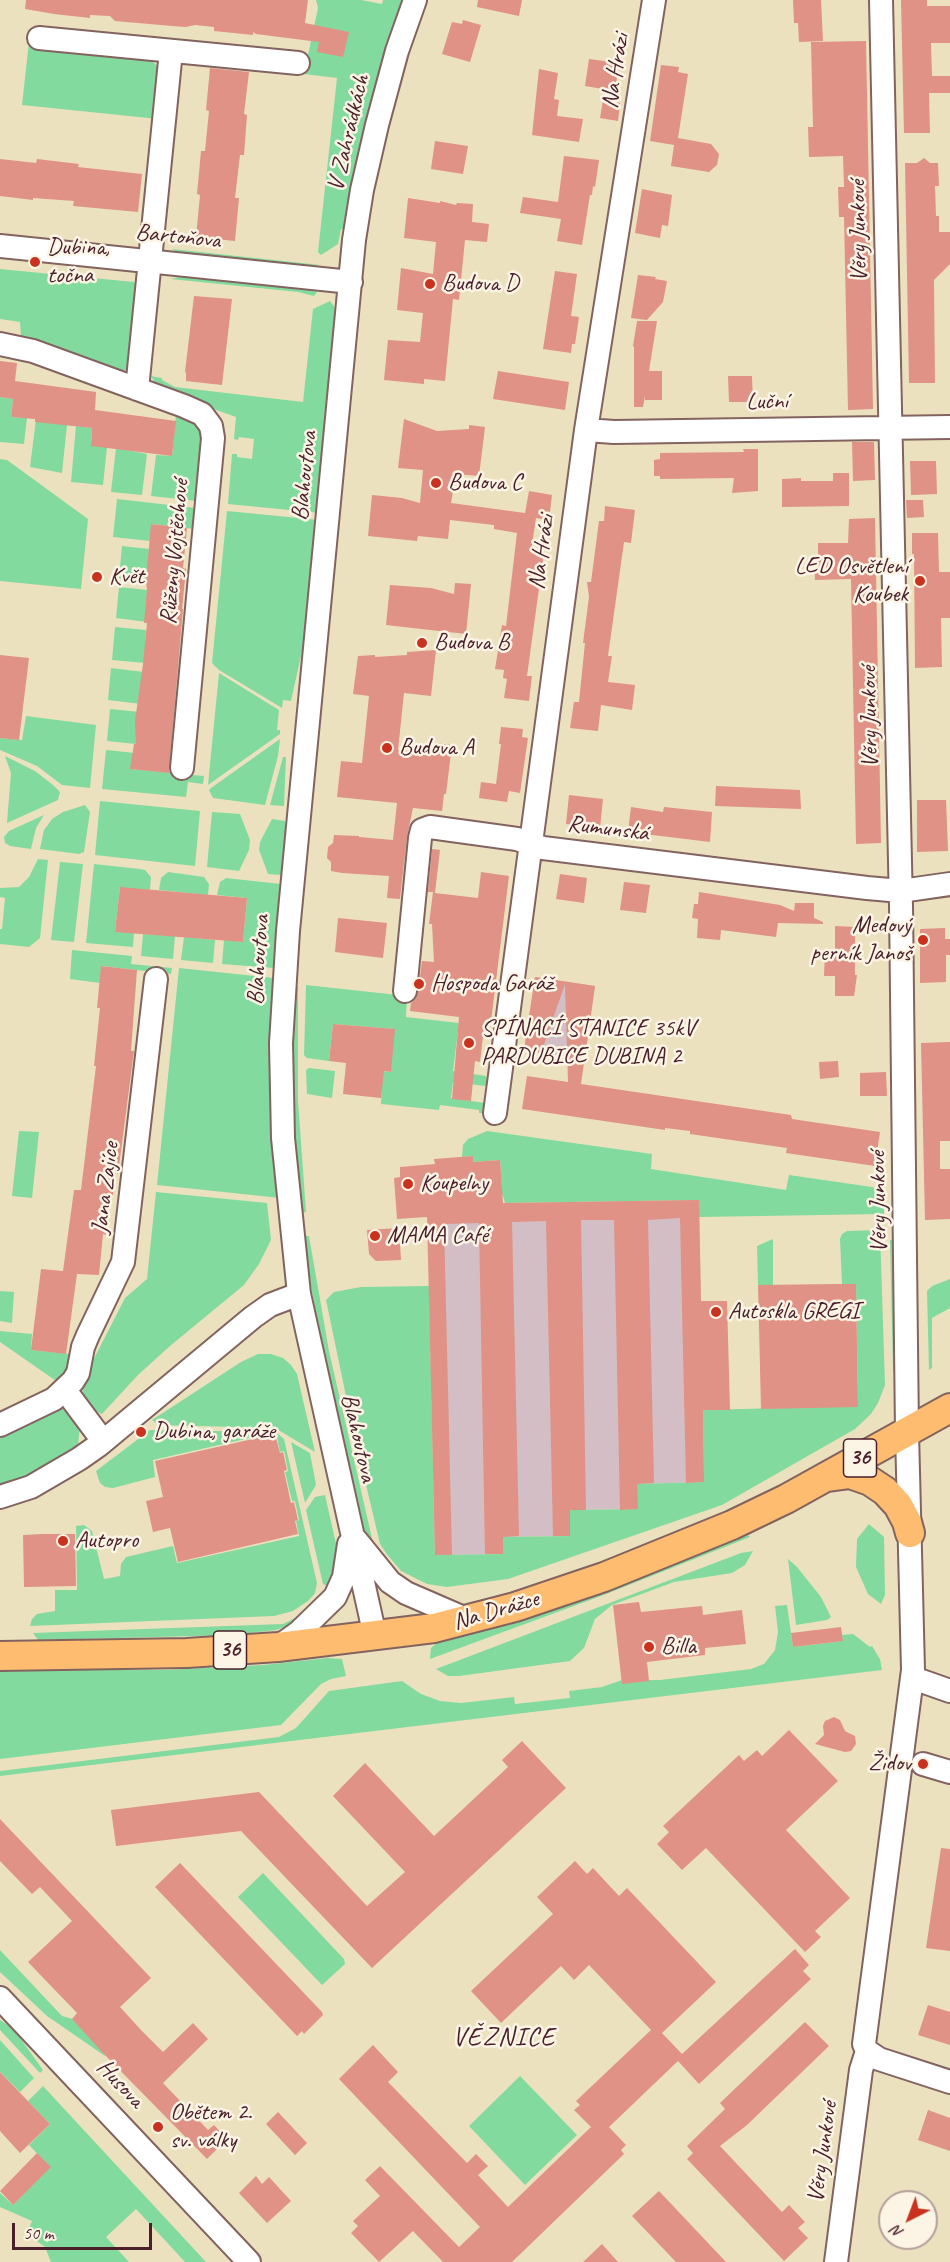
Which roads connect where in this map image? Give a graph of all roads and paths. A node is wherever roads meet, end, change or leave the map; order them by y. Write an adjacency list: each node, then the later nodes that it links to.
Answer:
1 (415, 0): 9 (street, V Zahrádkách)
2 (654, 0): 14 (street, Na Hrázi)
3 (881, 0): 12 (street, Věry Junkové)
4 (39, 38): 5 (street)
5 (171, 51): 6 (street); 8 (street)
6 (298, 63)
7 (0, 246): 8 (street, Bartoňova)
8 (148, 261): 9 (street, Bartoňova); 11 (street)
9 (351, 282): 22 (street, Blahoutova)
10 (0, 344): 11 (street, Růženy Vojtěchové)
11 (137, 389): 15 (street, Růženy Vojtěchové)
12 (890, 426): 13 (street, Luční); 14 (street, Luční); 18 (street, Věry Junkové)
13 (950, 427)
14 (586, 430): 16 (street, Na Hrázi)
15 (182, 768)
16 (531, 844): 18 (street, Rumunská); 20 (street, Rumunská); 21 (street, Na Hrázi)
17 (950, 884): 18 (street, Rumunská)
18 (901, 891): 26 (street, Věry Junkové)
19 (156, 979): 23 (street, Jana Zajíce)
20 (405, 991)
21 (495, 1113)
22 (299, 1294): 27 (street); 31 (street, Blahoutova)
23 (65, 1390): 25 (street, Jana Zajíce); 27 (street)
24 (950, 1408): 26 (main road, Na Drážce / 36)
25 (0, 1425)
26 (907, 1432): 28 (main road, Na Drážce / 36); 30 (street, Věry Junkové)
27 (103, 1441): 29 (street)
28 (813, 1484): 30 (main road); 32 (main road, Na Drážce / 36)
29 (0, 1497)
30 (910, 1533): 36 (street, Věry Junkové)
31 (351, 1534): 32 (street); 33 (street, Blahoutova); 34 (street)
32 (466, 1619): 33 (main road, Na Drážce / 36)
33 (375, 1636): 34 (main road, Na Drážce / 36)
34 (278, 1647): 35 (main road, Na Drážce / 36)
35 (0, 1656)
36 (913, 1678): 37 (street); 41 (street, Věry Junkové)
37 (950, 1690)
38 (923, 1764): 39 (street)
39 (950, 1772)
40 (0, 1998): 43 (street, Husova)
41 (867, 2051): 42 (street); 44 (street, Věry Junkové)
42 (950, 2082)
43 (249, 2262)
44 (836, 2262)

